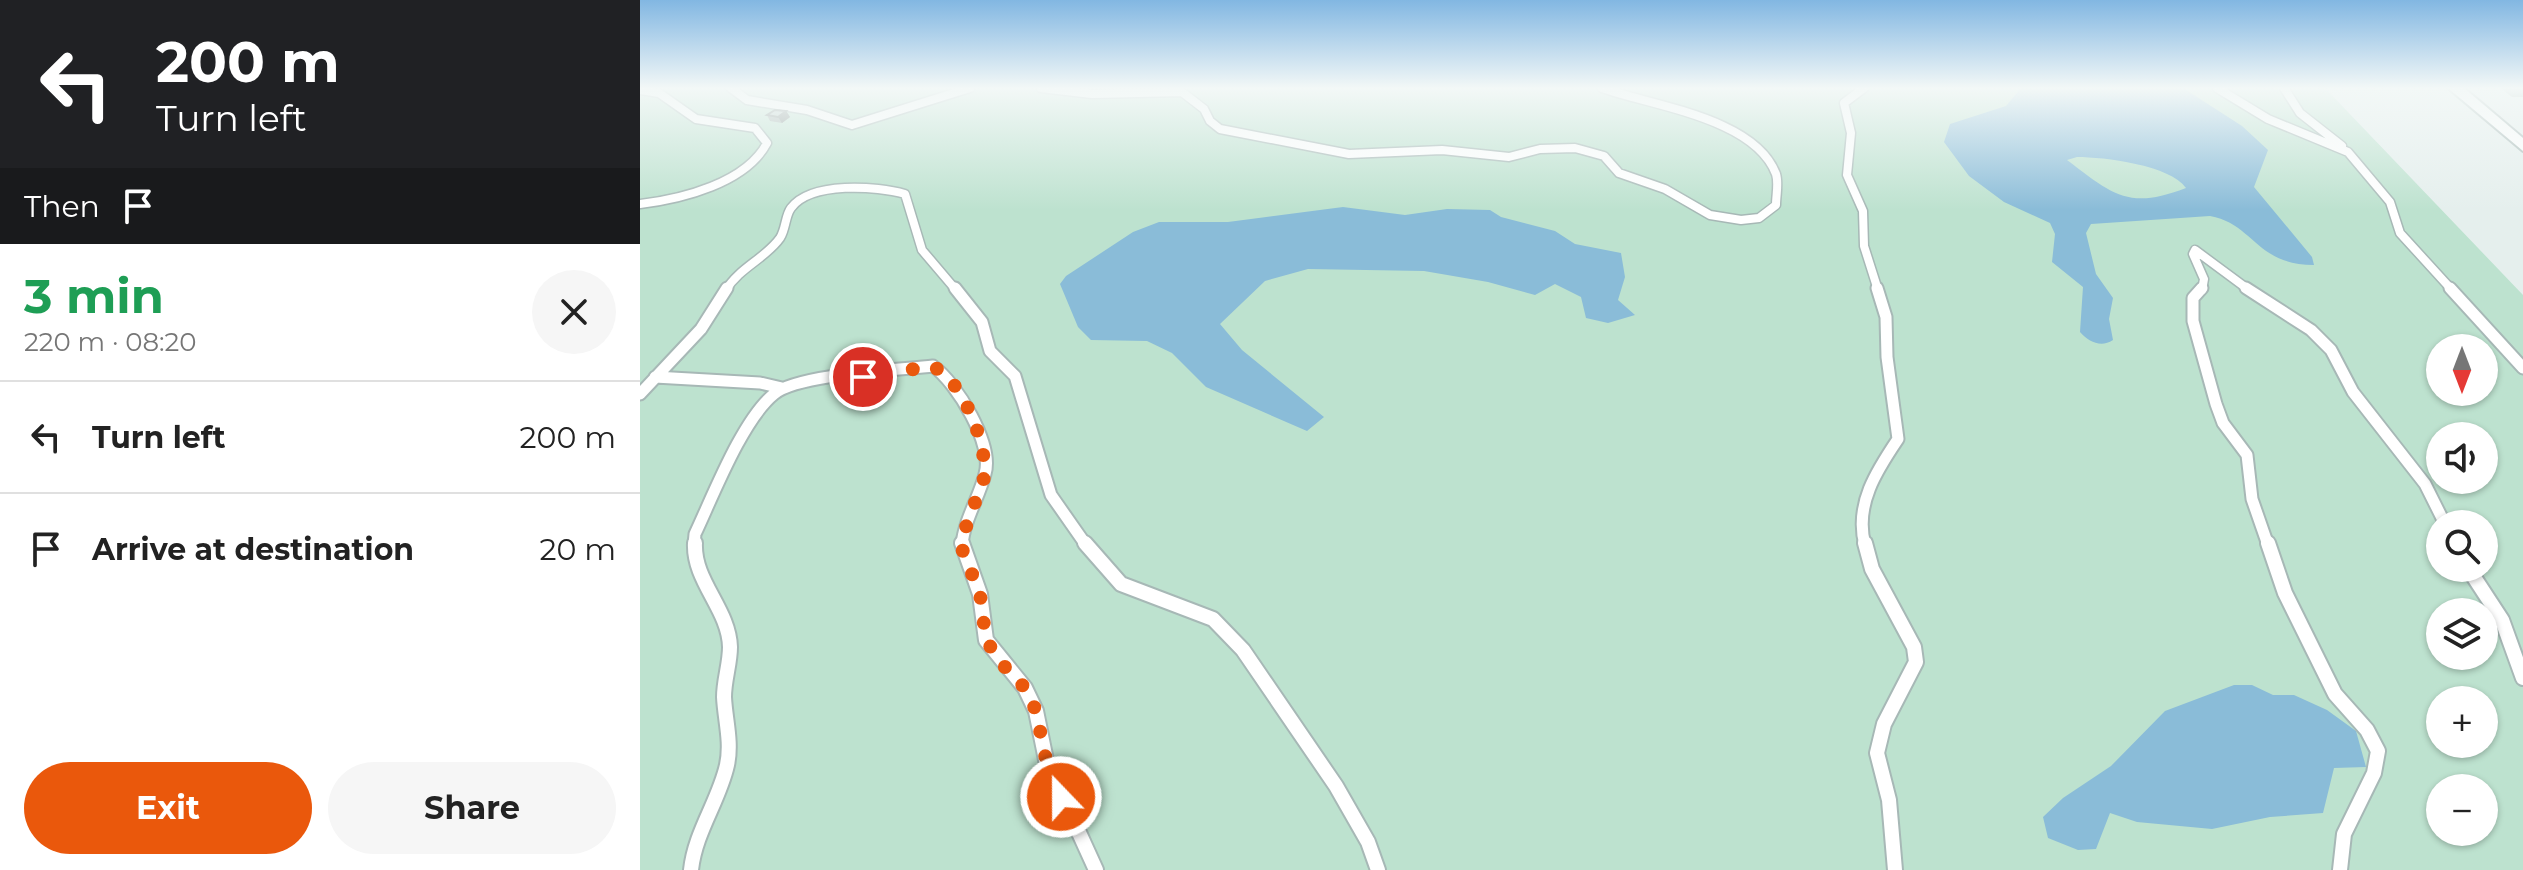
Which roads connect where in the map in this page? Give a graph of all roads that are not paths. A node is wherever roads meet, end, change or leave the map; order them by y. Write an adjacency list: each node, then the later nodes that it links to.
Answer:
1 (755, 128): 10 (lane)
2 (1220, 129): 3 (lane)
3 (1725, 129)
4 (1850, 129): 21 (lane)
5 (2293, 129): 9 (lane)
6 (2320, 129): 9 (lane)
7 (2503, 129): 8 (street)
8 (2523, 146)
9 (2348, 152): 11 (lane)
10 (640, 204)
11 (2523, 368)
12 (655, 377): 13 (lane); 14 (lane); 20 (lane)
13 (782, 388): 18 (lane); 19 (lane)
14 (640, 394)
15 (2438, 510): 22 (lane)
16 (2477, 582): 17 (lane)
17 (2523, 678)
18 (691, 870)
19 (1096, 870)
20 (1378, 870)
21 (1895, 870)
22 (2340, 870)

